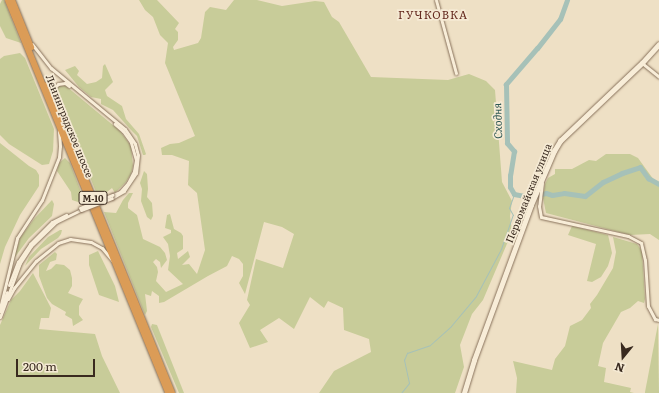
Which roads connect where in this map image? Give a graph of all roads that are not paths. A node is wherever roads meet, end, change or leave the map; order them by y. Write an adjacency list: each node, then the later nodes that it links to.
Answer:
1 (8, 0): 10 (highway, Ленинградское шоссе / М-10)
2 (12, 0): 4 (highway, Ленинградское шоссе / М-10)
3 (436, 0): 7 (street)
4 (25, 31): 9 (highway, Ленинградское шоссе / М-10); 12 (street)
5 (659, 44): 6 (main road, Первомайская улица)
6 (642, 63): 8 (street); 11 (main road, Первомайская улица)
7 (456, 73)
8 (659, 77)
9 (54, 102): 12 (street); 20 (highway, Ленинградское шоссе / М-10)
10 (58, 125): 14 (highway, Ленинградское шоссе / М-10); 16 (street)
11 (540, 189): 18 (street); 21 (main road, Первомайская улица)
12 (112, 197): 13 (street, bridge)
13 (80, 209): 15 (street); 16 (street)
14 (115, 264): 15 (street); 19 (highway, Ленинградское шоссе / М-10)
15 (8, 299): 17 (street)
16 (0, 310)
17 (0, 317)
18 (659, 320)
19 (168, 393)
20 (172, 393)
21 (464, 393)

